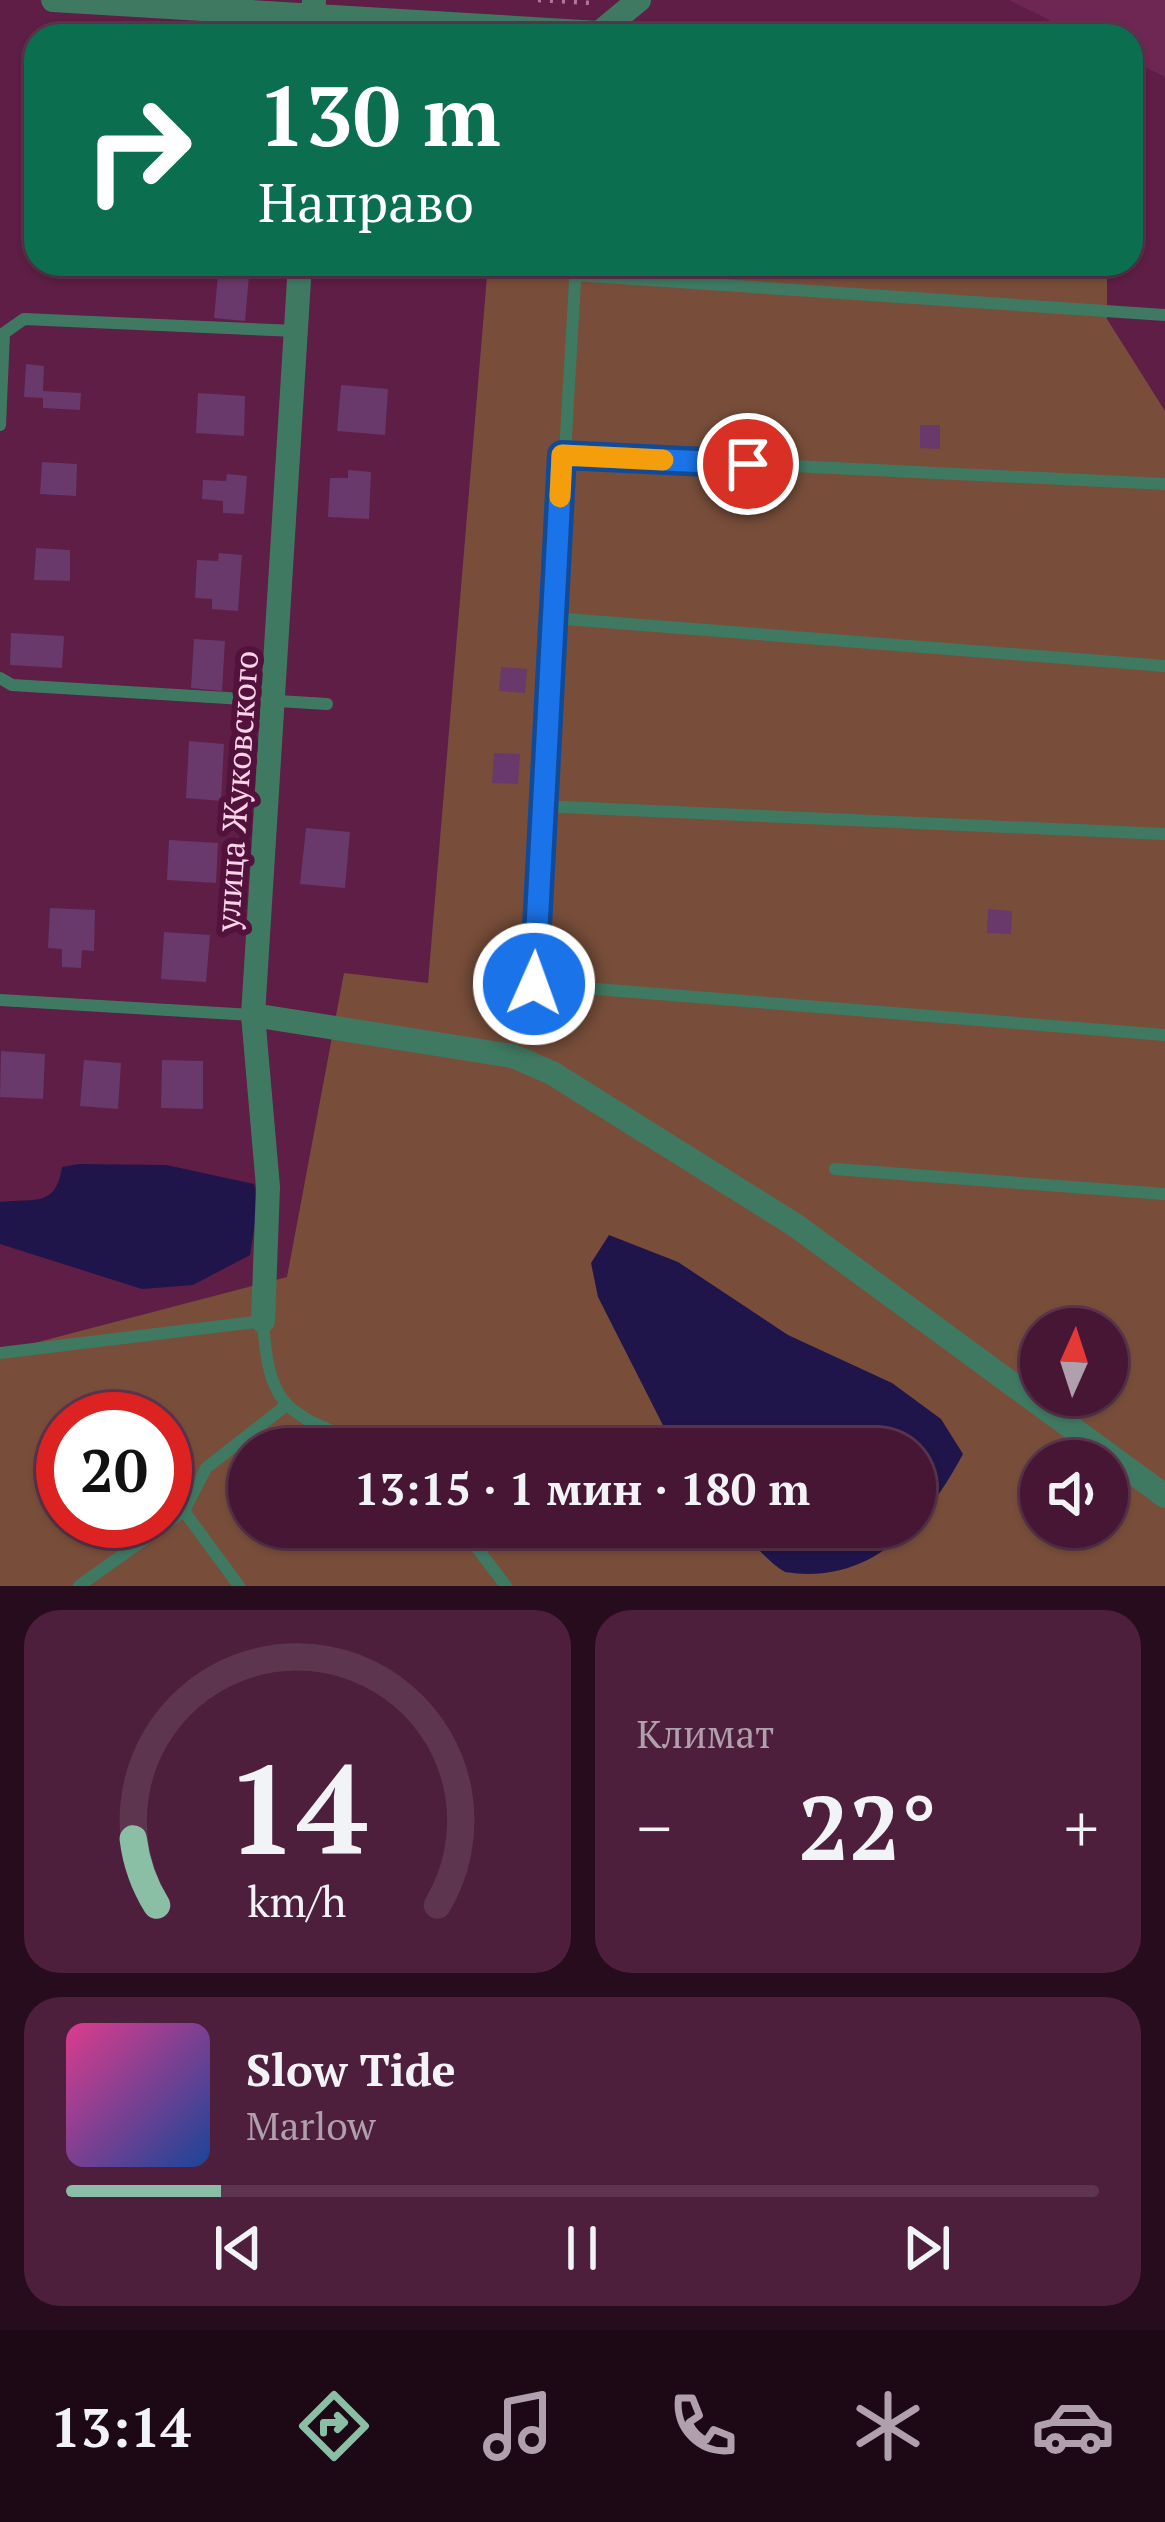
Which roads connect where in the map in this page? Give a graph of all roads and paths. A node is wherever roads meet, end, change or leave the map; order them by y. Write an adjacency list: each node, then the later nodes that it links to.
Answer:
1 (53, 0): 5 (street)
2 (538, 0): 4 (path)
3 (639, 0): 7 (street)
4 (602, 3)
5 (313, 18): 6 (street)
6 (420, 24)
7 (611, 24)
8 (300, 276): 12 (street, улица Жуковского)
9 (575, 276): 14 (lane)
10 (665, 276): 11 (lane)
11 (1165, 315)
12 (297, 331): 13 (lane); 19 (street, улица Жуковского)
13 (0, 425)
14 (562, 455): 15 (lane); 16 (lane)
15 (1165, 484)
16 (552, 618): 17 (lane); 21 (lane)
17 (1165, 666)
18 (6, 682): 19 (lane)
19 (277, 700): 20 (lane); 24 (street, улица Жуковского)
20 (327, 704)
21 (541, 806): 22 (lane); 25 (lane)
22 (1165, 834)
23 (0, 1000): 24 (lane)
24 (253, 1016): 28 (street, улица Жуковского); 33 (street)
25 (1165, 1035)
26 (835, 1168): 27 (lane)
27 (1165, 1193)
28 (263, 1322): 29 (lane); 30 (lane)
29 (0, 1353)
30 (284, 1407): 31 (lane); 32 (lane)
31 (330, 1428)
32 (192, 1495)
33 (1165, 1496)
34 (192, 1522): 38 (lane)
35 (132, 1548): 37 (lane)
36 (477, 1548): 39 (lane)
37 (79, 1586)
38 (239, 1586)
39 (506, 1586)

